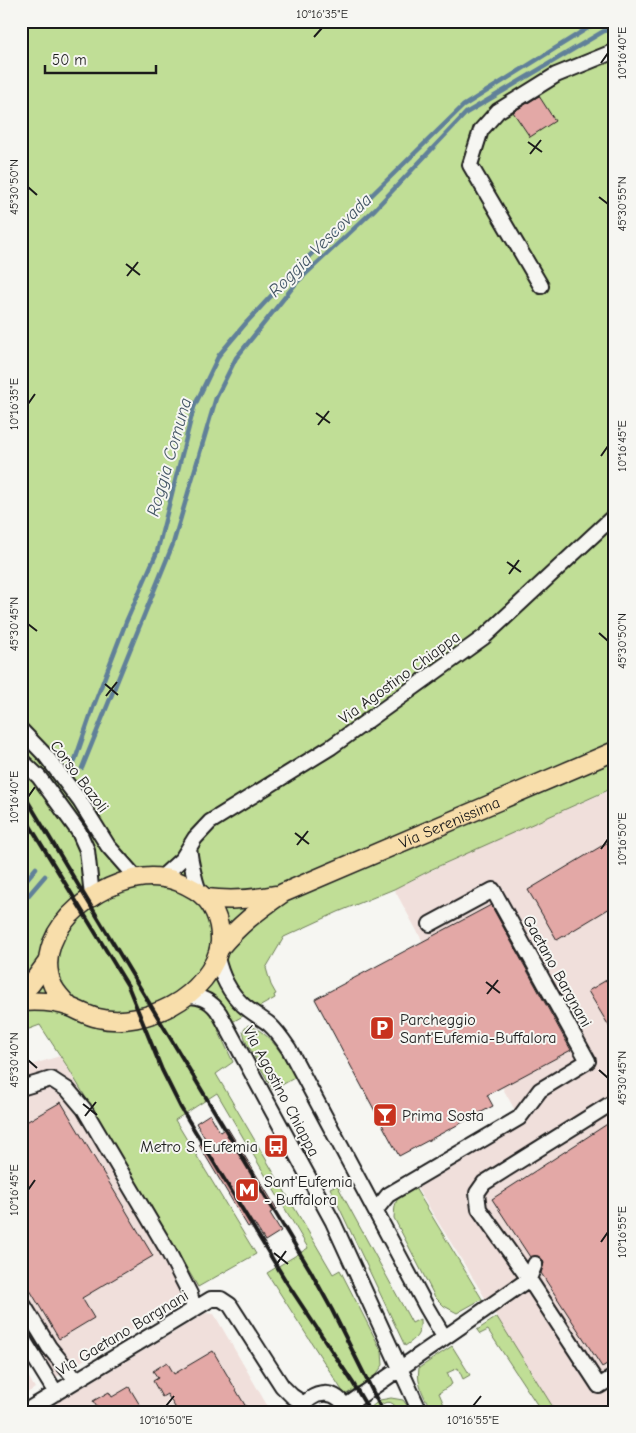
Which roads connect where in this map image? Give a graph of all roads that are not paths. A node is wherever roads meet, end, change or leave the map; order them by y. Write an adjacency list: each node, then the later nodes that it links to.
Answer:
1 (615, 51): 2 (street)
2 (541, 286)
3 (615, 515): 7 (street, Via Agostino Chiappa)
4 (21, 730): 9 (street, Corso Bazoli)
5 (615, 751): 10 (main road, Via Serenissima)
6 (21, 760): 12 (street, Corso Bazoli)
7 (190, 848): 8 (street, Via Agostino Chiappa); 11 (street)
8 (162, 877): 9 (main road, Via Serenissima); 11 (main road, Via Serenissima)
9 (137, 879): 12 (main road, Via Serenissima)
10 (283, 893): 11 (main road, Via Serenissima); 14 (main road, Via Serenissima)
11 (203, 895): 14 (main road)
12 (92, 896): 15 (main road, Via Serenissima)
13 (430, 924): 22 (street, Gaetano Bargnani)
14 (218, 953): 17 (main road, Via Serenissima); 22 (street, Via Agostino Chiappa)
15 (48, 961): 16 (main road, Via Serenissima); 19 (main road, Via Serenissima)
16 (21, 993)
17 (187, 996): 19 (main road, Via Serenissima); 29 (street, Via Agostino Chiappa)
18 (21, 1002): 19 (main road, Via Serenissima)
19 (70, 1007)
20 (21, 1088): 26 (street)
21 (615, 1101): 24 (street)
22 (376, 1210): 28 (street, Via Agostino Chiappa)
23 (535, 1264): 24 (street)
24 (529, 1279): 28 (street); 30 (street)
25 (21, 1301): 31 (street)
26 (194, 1309): 31 (street, Via Gaetano Bargnani); 33 (street, Via Gaetano Bargnani)
27 (21, 1336): 32 (street)
28 (444, 1337): 29 (street)
29 (400, 1368): 34 (street); 36 (street, Via Agostino Chiappa)
30 (615, 1376)
31 (76, 1380): 32 (street, Via Gaetano Bargnani)
32 (56, 1393): 35 (street, Via Gaetano Bargnani)
33 (302, 1408): 34 (street)
34 (347, 1409)
35 (31, 1410)
36 (420, 1412)

